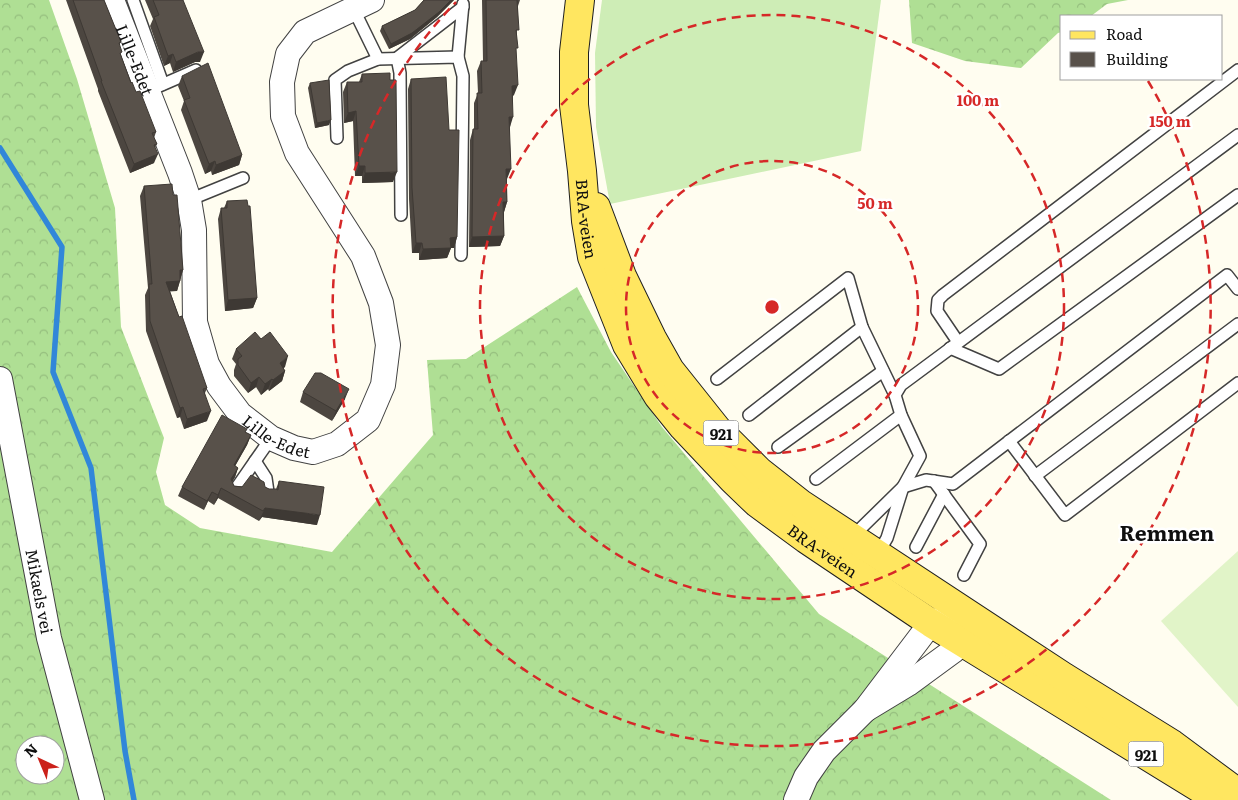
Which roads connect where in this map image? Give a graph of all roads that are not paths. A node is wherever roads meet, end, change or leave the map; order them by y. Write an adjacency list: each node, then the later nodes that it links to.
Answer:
1 (112, 0): 6 (street, Lille-Edet)
2 (133, 0): 6 (lane)
3 (580, 0): 15 (main road, BRA-veien / 921)
4 (464, 3): 7 (lane); 8 (lane)
5 (363, 5): 9 (lane); 32 (street, Lille-Edet)
6 (130, 19): 12 (street, Lille-Edet)
7 (458, 57): 8 (lane); 20 (lane)
8 (397, 58): 9 (lane); 19 (lane)
9 (378, 59): 14 (lane)
10 (198, 69): 12 (lane)
11 (1238, 70): 24 (lane)
12 (155, 88): 18 (street, Lille-Edet)
13 (1238, 135): 24 (lane)
14 (337, 138)
15 (582, 171): 43 (main road, BRA-veien / 921); 45 (main road, BRA-veien / 921)
16 (243, 178): 18 (lane)
17 (1238, 195): 24 (lane)
18 (189, 200): 32 (street, Lille-Edet)
19 (401, 215)
20 (461, 255)
21 (1238, 289): 33 (lane)
22 (1238, 324): 36 (lane)
23 (862, 327): 25 (lane); 27 (lane); 30 (lane)
24 (954, 345): 29 (lane)
25 (883, 371): 29 (lane); 34 (lane)
26 (0, 379): 52 (street, Mikaels vei)
27 (717, 379)
28 (1238, 383): 36 (lane)
29 (895, 395): 31 (lane)
30 (748, 415)
31 (901, 415): 37 (lane); 39 (lane)
32 (271, 438): 35 (lane)
33 (1009, 441): 36 (lane); 38 (lane)
34 (778, 447)
35 (255, 461): 40 (lane); 41 (lane)
36 (1035, 476)
37 (816, 479)
38 (934, 481): 39 (lane); 42 (lane)
39 (903, 487): 43 (lane); 45 (lane)
40 (236, 490)
41 (268, 492)
42 (944, 494): 44 (lane); 46 (lane)
43 (851, 538): 45 (main road, BRA-veien / 921)
44 (916, 547)
45 (864, 562): 47 (main road, BRA-veien / 921); 48 (main road, BRA-veien / 921)
46 (964, 575)
47 (963, 609): 48 (street); 49 (street); 51 (main road, BRA-veien / 921)
48 (931, 623): 49 (main road, BRA-veien / 921); 50 (street)
49 (963, 642): 50 (street); 54 (main road, BRA-veien / 921)
50 (865, 710): 53 (street)
51 (1238, 793)
52 (92, 800)
53 (796, 800)
54 (1219, 800)

